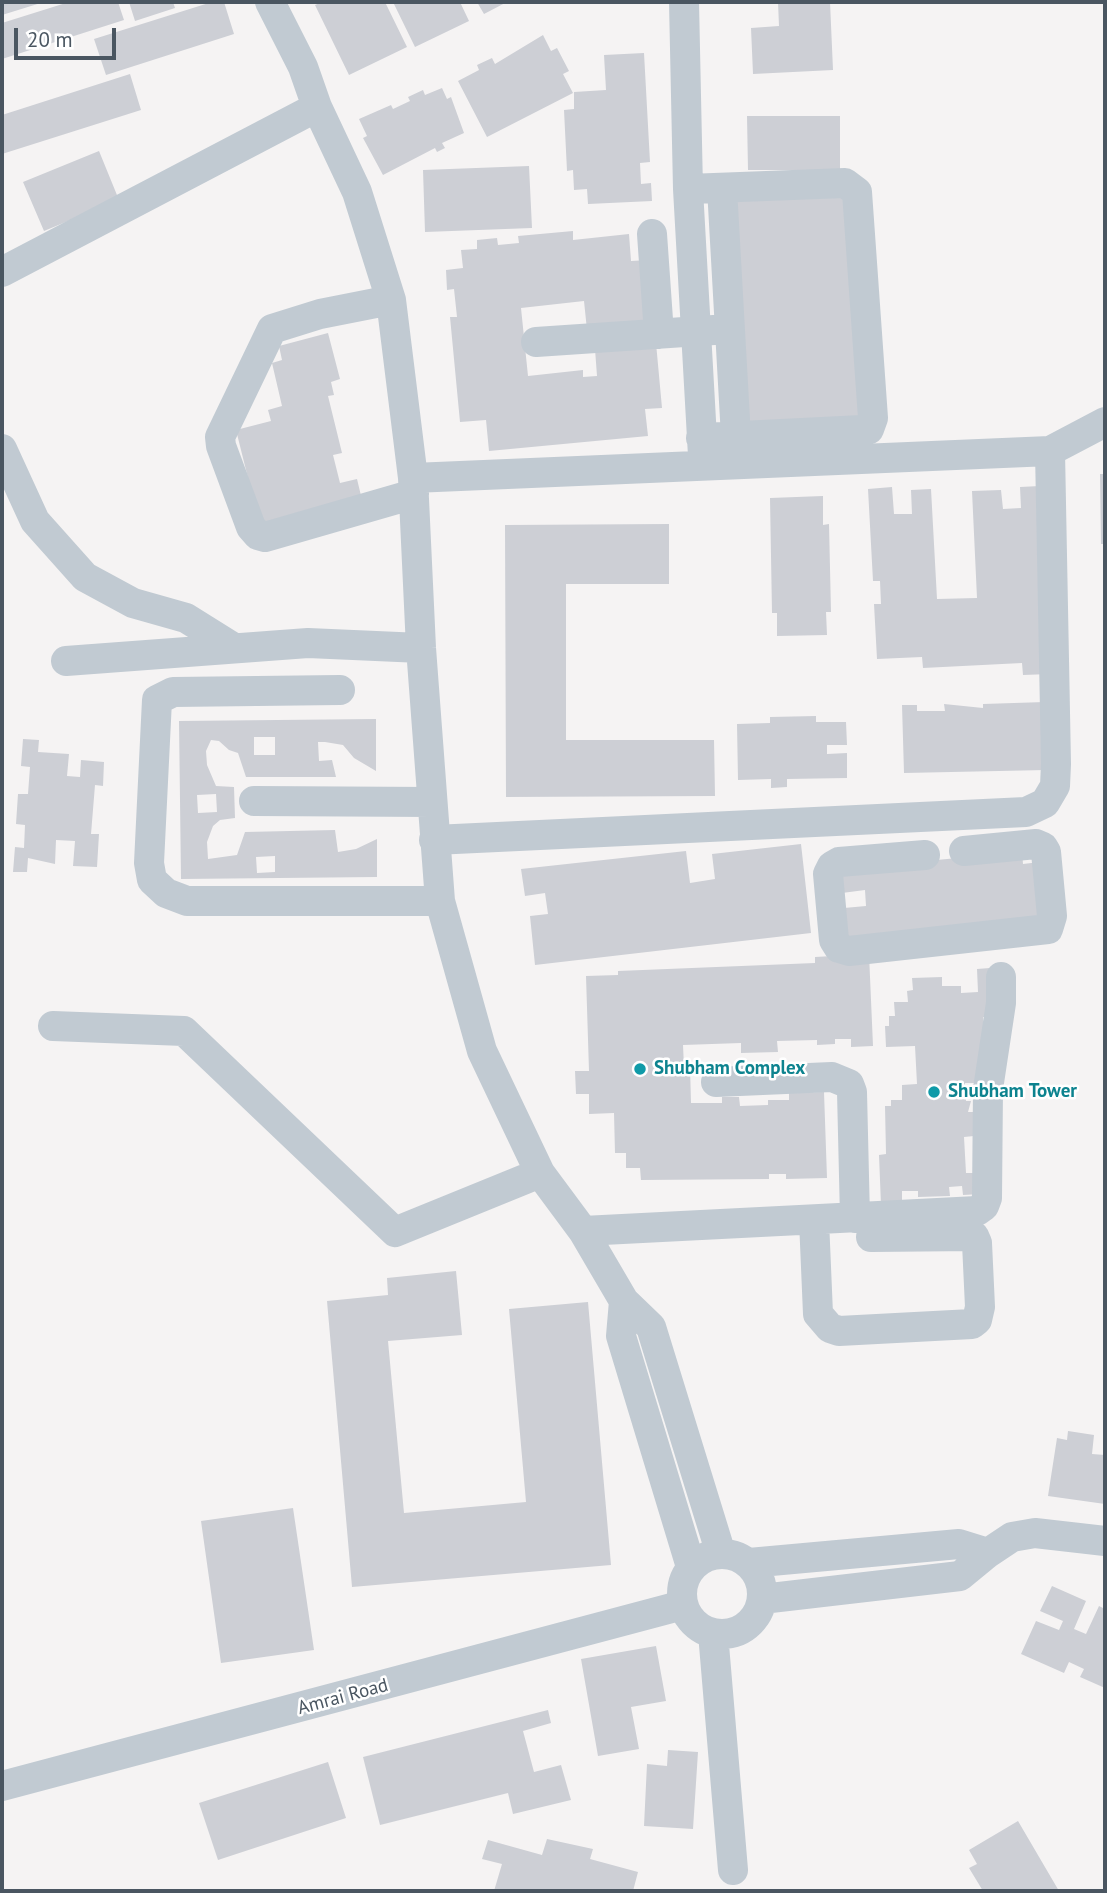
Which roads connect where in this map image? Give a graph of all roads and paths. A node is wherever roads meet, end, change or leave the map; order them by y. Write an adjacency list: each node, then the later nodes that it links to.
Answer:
1 (270, 2): 3 (street)
2 (684, 2): 5 (street)
3 (317, 107): 7 (street); 8 (street)
4 (722, 188): 5 (street); 9 (street); 14 (street)
5 (688, 189): 10 (street)
6 (652, 234): 11 (street)
7 (2, 272)
8 (391, 300): 18 (street); 18 (street)
9 (730, 329): 10 (street); 14 (street)
10 (695, 332): 11 (street); 16 (street)
11 (659, 334): 12 (street)
12 (536, 342)
13 (1105, 422): 17 (street)
14 (736, 437): 16 (street)
15 (2, 449): 20 (street)
16 (702, 451): 17 (street); 18 (street)
17 (1049, 452): 27 (street)
18 (413, 486): 21 (street)
19 (308, 643): 20 (street); 21 (street); 24 (street)
20 (234, 648): 22 (street)
21 (421, 648): 26 (street)
22 (66, 660)
23 (340, 690): 24 (street)
24 (308, 691): 32 (street)
25 (254, 801): 26 (street)
26 (432, 802): 29 (street)
27 (1026, 812): 28 (street); 30 (street)
28 (895, 818): 29 (street); 30 (street)
29 (434, 840): 32 (street)
30 (1028, 845): 31 (street)
31 (964, 851)
32 (440, 901): 36 (street)
33 (1001, 977): 37 (street)
34 (53, 1026): 36 (street)
35 (716, 1082): 37 (street)
36 (540, 1172): 39 (street)
37 (855, 1218): 38 (street)
38 (814, 1229): 38 (street); 39 (street)
39 (583, 1231): 40 (street)
40 (624, 1301): 43 (street); 44 (street)
41 (1105, 1541): 42 (street)
42 (988, 1553): 43 (street); 45 (street)
43 (735, 1558): 44 (street); 45 (street)
44 (691, 1567): 46 (street)
45 (762, 1599): 47 (street)
46 (683, 1605): 47 (street); 48 (street, Amrai Road)
47 (713, 1633): 49 (street)
48 (2, 1786)
49 (733, 1870)

